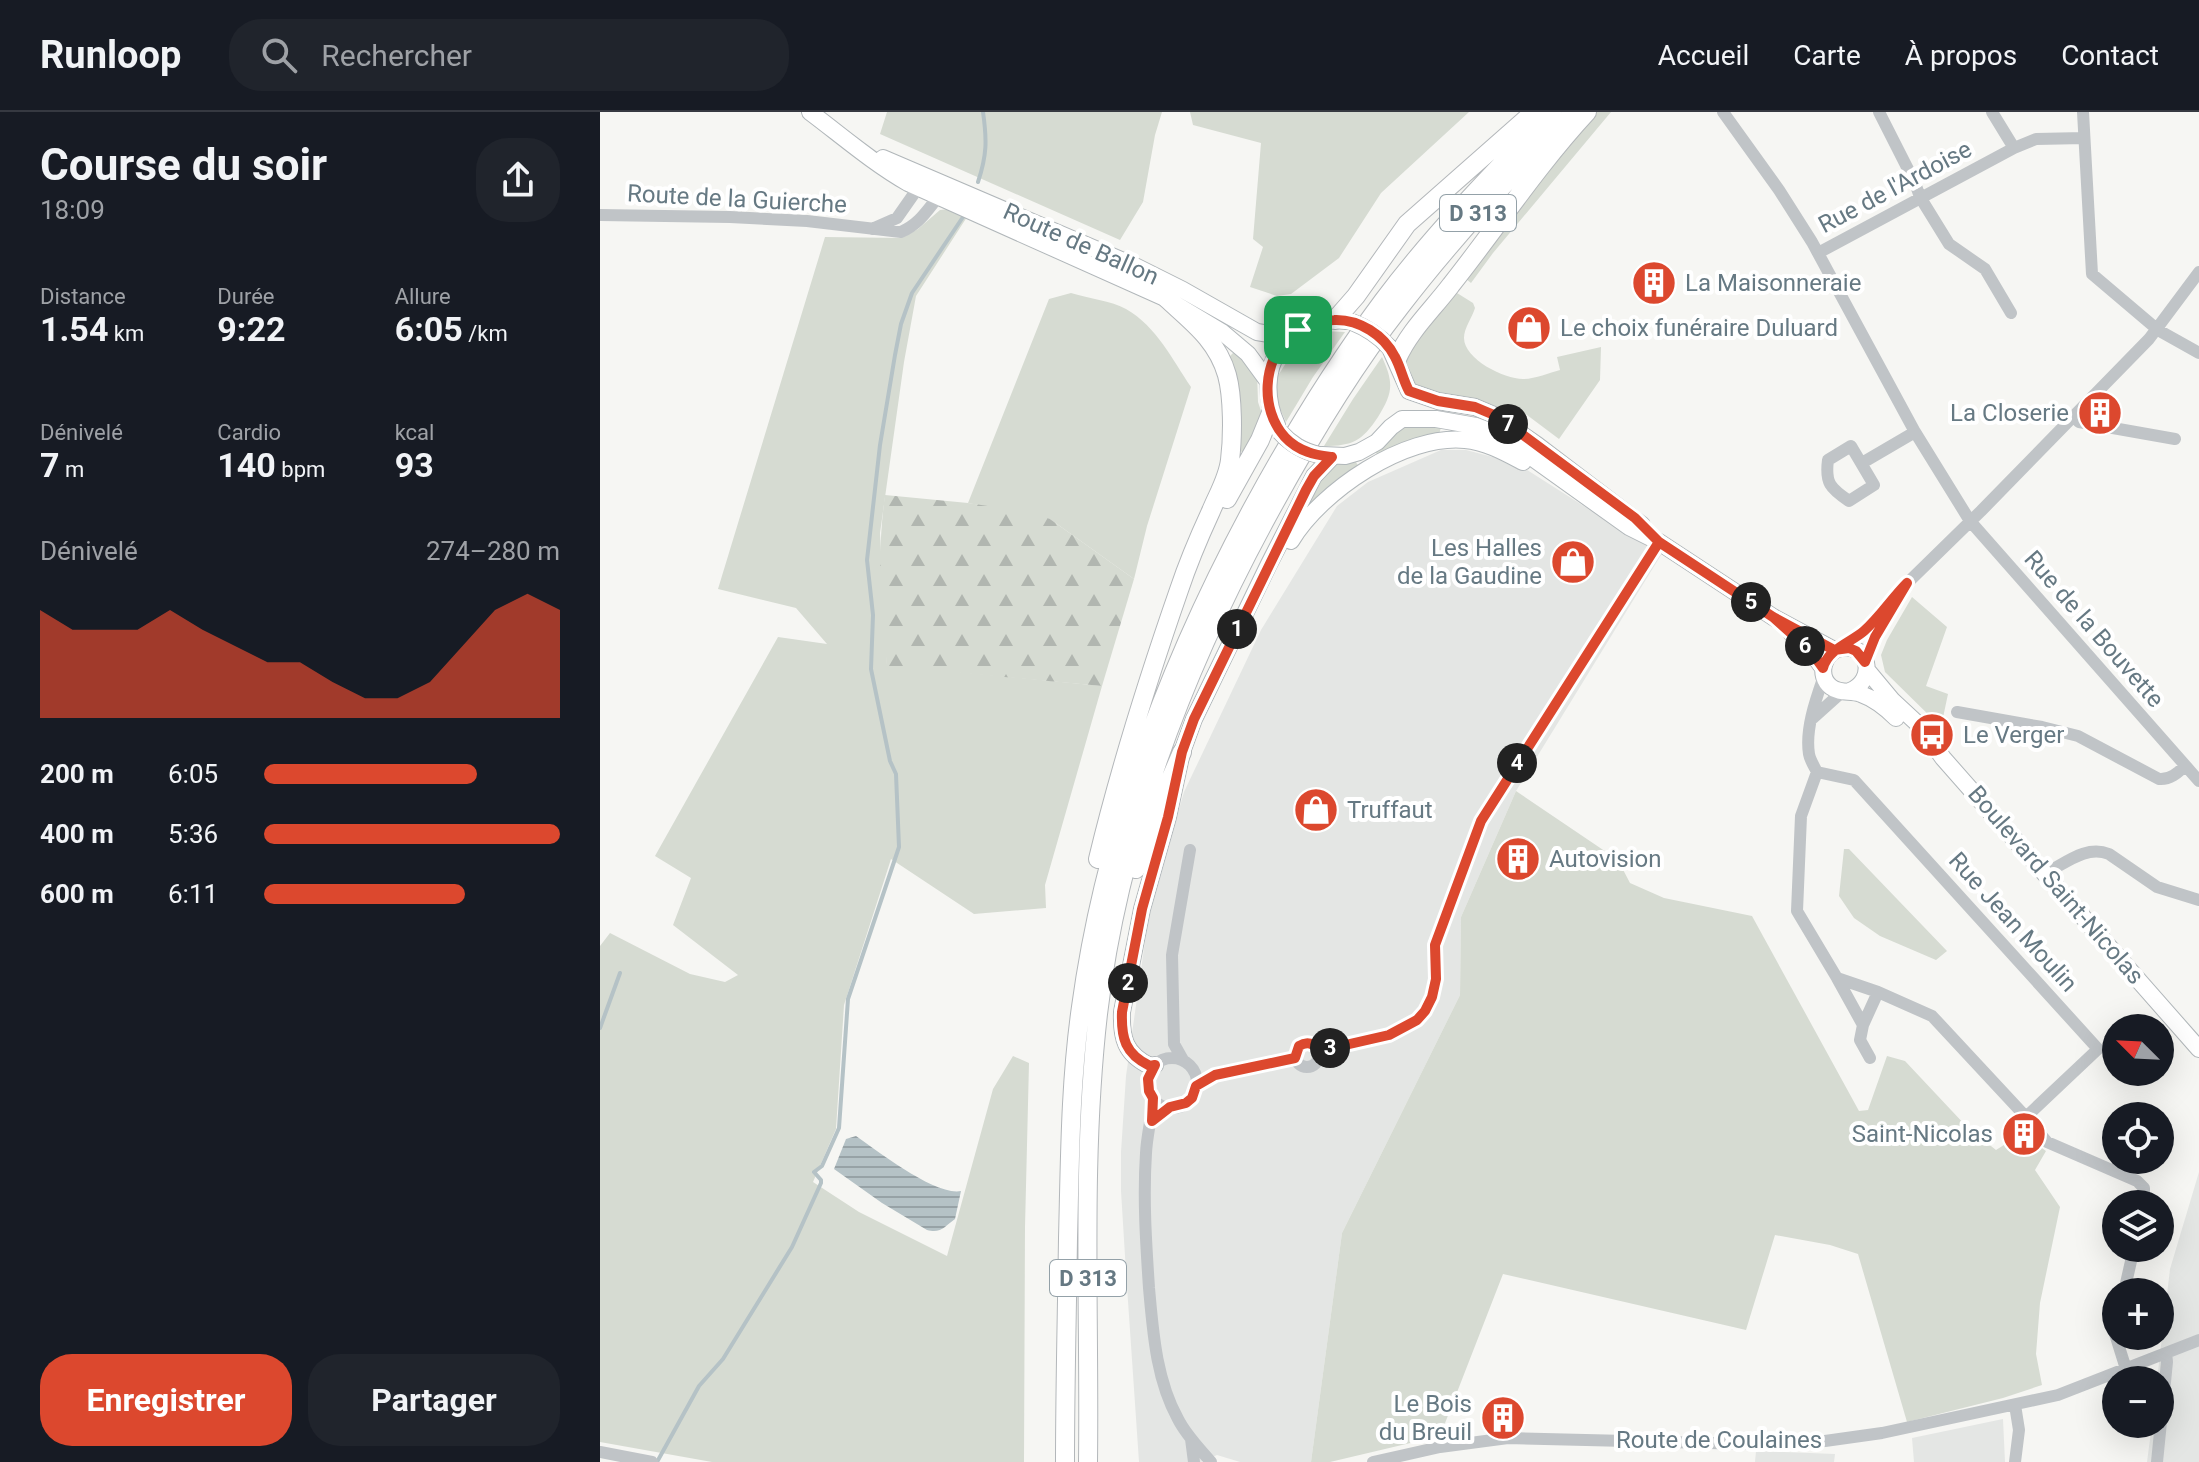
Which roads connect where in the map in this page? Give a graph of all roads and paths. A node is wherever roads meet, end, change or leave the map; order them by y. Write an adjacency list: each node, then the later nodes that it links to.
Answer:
1 (810, 112): 12 (main road, Route de Ballon)
2 (1534, 112): 22 (highway)
3 (1552, 112): 57 (highway, D 313)
4 (1574, 112): 57 (highway, D 313)
5 (1587, 112): 25 (highway)
6 (1723, 112): 18 (street, Rue de la Bouvette)
7 (1879, 112): 15 (street)
8 (1992, 112): 11 (street)
9 (2083, 112): 10 (street)
10 (2084, 138): 11 (street, Rue de l'Ardoise); 24 (street)
11 (2014, 148): 15 (street, Rue de l'Ardoise)
12 (862, 150): 13 (main road, Route de Ballon); 14 (main road, Route de Ballon)
13 (918, 188): 14 (main road, Route de Ballon); 17 (street, Route de la Guierche)
14 (937, 189): 17 (street, Route de la Guierche); 20 (main road, Route de Ballon); 23 (main road, Route de Ballon)
15 (1920, 197): 18 (street, Rue de l'Ardoise); 21 (street)
16 (600, 215): 17 (street, Route de la Guierche)
17 (872, 229)
18 (1818, 253): 32 (street, Rue de la Bouvette)
19 (2199, 272): 24 (street)
20 (1167, 299): 28 (main road, Route de Ballon); 40 (highway)
21 (2011, 313)
22 (1343, 321): 23 (main road); 25 (main road, bridge)
23 (1298, 330): 28 (main road)
24 (2158, 330): 26 (street); 30 (street)
25 (1393, 353): 27 (main road)
26 (2199, 353)
27 (1403, 379): 31 (main road); 38 (main road)
28 (1267, 380): 29 (main road)
29 (1271, 413): 34 (main road, bridge); 40 (highway)
30 (2073, 416): 33 (street); 37 (street)
31 (1391, 427): 34 (main road); 36 (main road)
32 (1915, 432): 35 (street); 37 (street, Rue de la Bouvette)
33 (2175, 439)
34 (1326, 456): 39 (main road)
35 (1862, 463): 35 (street)
36 (1594, 502): 38 (main road); 39 (main road)
37 (1970, 521): 41 (street); 51 (street, Rue de la Bouvette)
38 (1659, 542): 42 (main road); 67 (street)
39 (1269, 564): 49 (main road)
40 (1189, 565): 57 (highway)
41 (1907, 583): 43 (street); 44 (street)
42 (1773, 617): 43 (main road); 45 (main road)
43 (1838, 649): 44 (main road); 45 (main road)
44 (1866, 666): 46 (main road); 50 (main road, Boulevard Saint-Nicolas)
45 (1823, 672): 46 (main road); 48 (street)
46 (1846, 692): 48 (street); 50 (main road, Boulevard Saint-Nicolas)
47 (1957, 712): 51 (street)
48 (1813, 718): 52 (street)
49 (1182, 752): 57 (highway); 65 (main road)
50 (1943, 758): 55 (main road, Boulevard Saint-Nicolas)
51 (2185, 765): 53 (street, Rue de la Bouvette)
52 (1817, 772): 58 (street); 71 (street, Rue Jean Moulin)
53 (2199, 781)
54 (1190, 850): 61 (street)
55 (2046, 873): 56 (street); 62 (main road, Boulevard Saint-Nicolas)
56 (2199, 900)
57 (1099, 946): 83 (highway, D 313); 84 (highway, D 313)
58 (1837, 978): 59 (street); 60 (street)
59 (1878, 992): 60 (street); 71 (street)
60 (1863, 1025): 63 (street)
61 (1174, 1044): 64 (street); 65 (street)
62 (2199, 1049)
63 (1870, 1058)
64 (1183, 1060): 65 (street); 66 (street)
65 (1160, 1062): 69 (street)
66 (1194, 1071): 67 (street); 68 (street)
67 (1215, 1075): 68 (street)
68 (1196, 1086): 70 (street)
69 (1153, 1098): 70 (street); 72 (street)
70 (1170, 1107): 72 (street)
71 (2026, 1117): 73 (street)
72 (1152, 1121): 79 (street)
73 (2144, 1190)
74 (2199, 1340): 75 (street, Route de Coulaines)
75 (2166, 1353): 76 (street, Route de Coulaines); 89 (street)
76 (2134, 1366)
77 (2102, 1378): 78 (street, Route de Coulaines)
78 (2015, 1405): 81 (street, Route de Coulaines); 88 (street)
79 (1191, 1439): 85 (street); 86 (street)
80 (600, 1452): 82 (street)
81 (1416, 1457): 87 (street, Route de Coulaines)
82 (652, 1462)
83 (1065, 1462)
84 (1088, 1462)
85 (1194, 1462)
86 (1211, 1462)
87 (1373, 1462)
88 (2015, 1462)
89 (2157, 1462)

